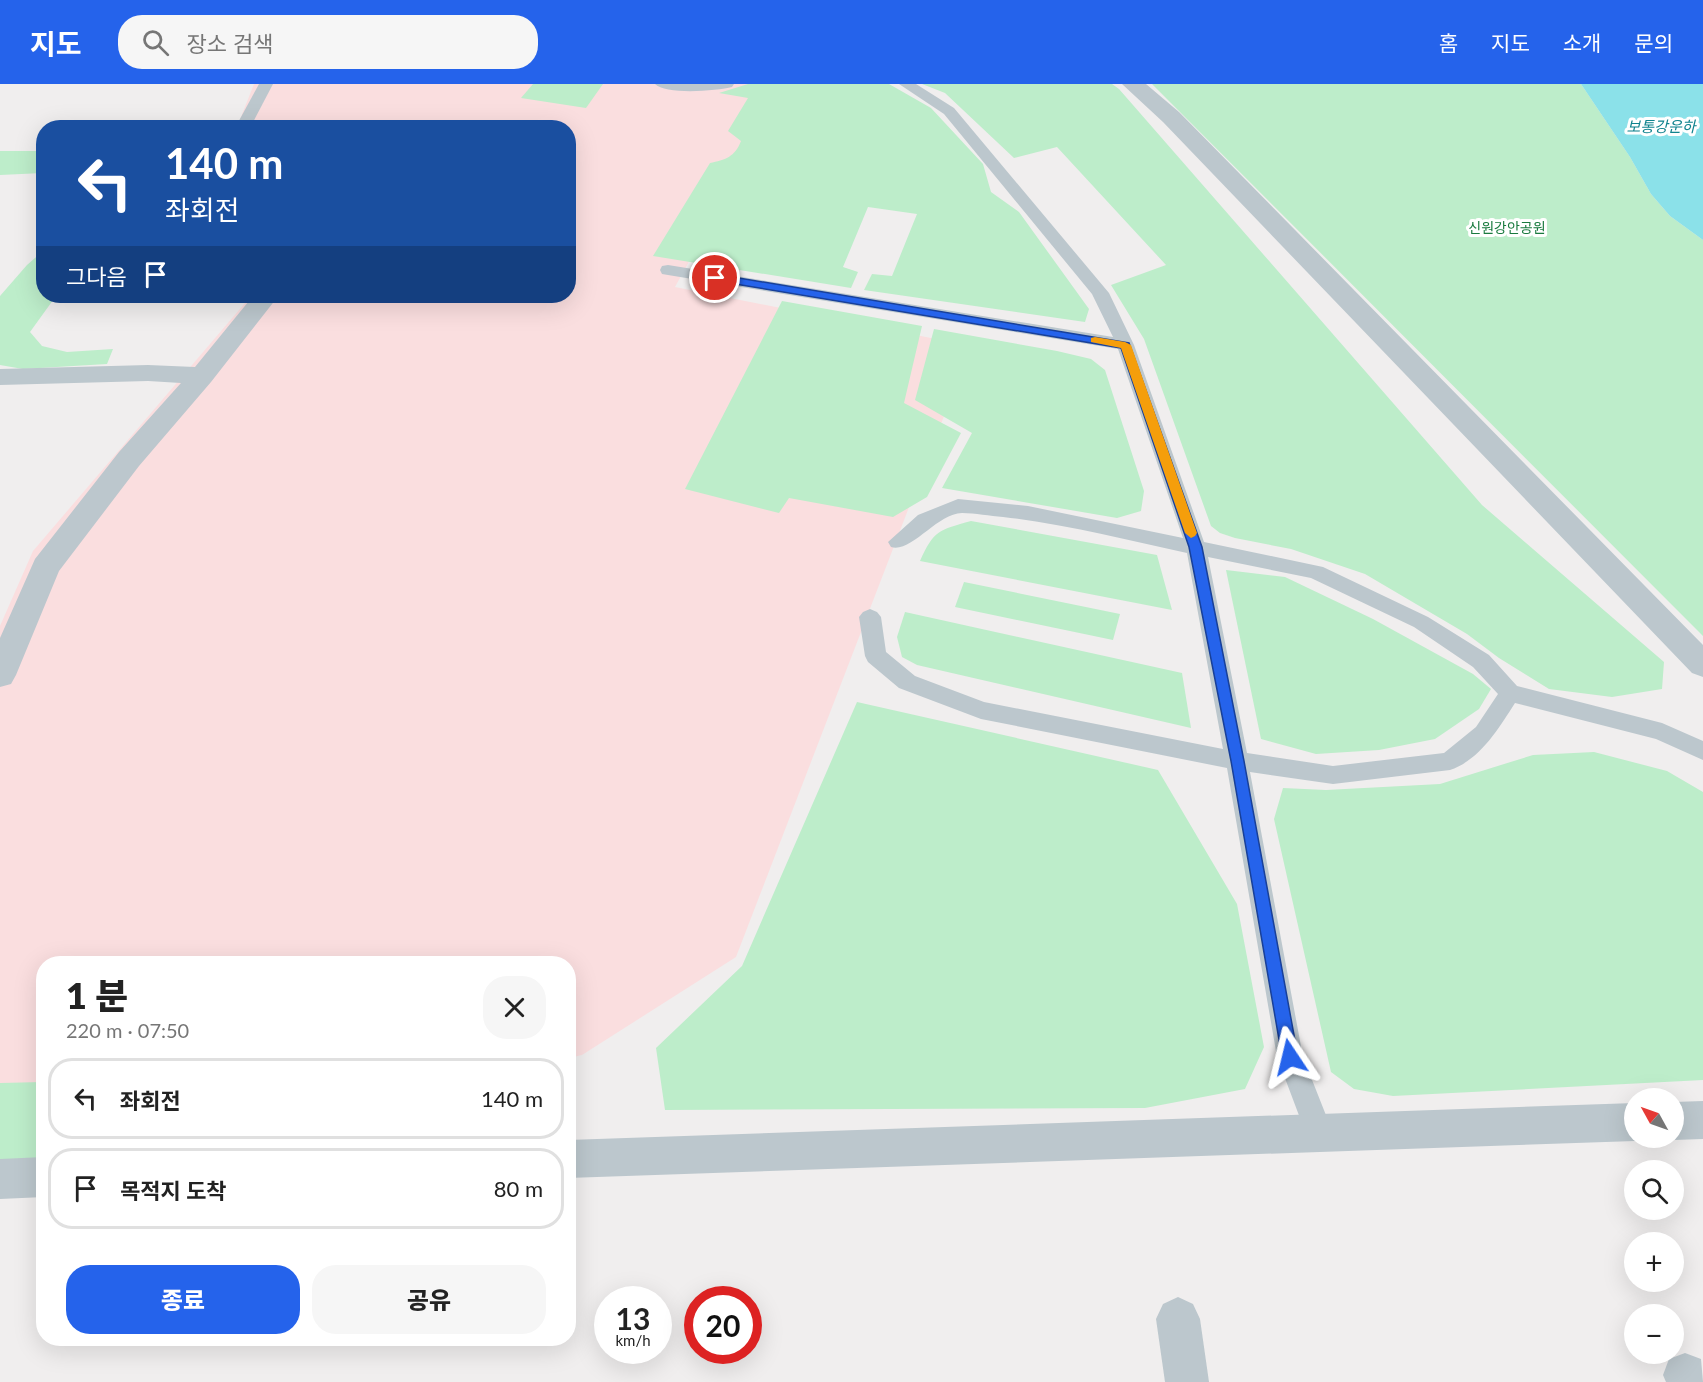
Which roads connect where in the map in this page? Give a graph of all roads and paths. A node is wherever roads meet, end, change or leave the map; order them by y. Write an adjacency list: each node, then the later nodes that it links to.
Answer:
1 (266, 84): 6 (lane)
2 (662, 84): 3 (lane)
3 (727, 84)
4 (906, 84): 9 (lane)
5 (1133, 84): 15 (street)
6 (246, 120)
7 (668, 270): 9 (lane)
8 (258, 303): 10 (street)
9 (1125, 345): 13 (lane)
10 (202, 376): 11 (street); 16 (street)
11 (0, 377)
12 (898, 542): 13 (lane)
13 (1196, 547): 17 (lane); 19 (lane)
14 (870, 617): 19 (lane)
15 (1703, 665)
16 (0, 675)
17 (1510, 693): 18 (lane); 19 (lane)
18 (1703, 751)
19 (1238, 761): 23 (lane)
20 (1703, 1120): 21 (street)
21 (1684, 1121)
22 (1624, 1122): 23 (street)
23 (1319, 1133): 24 (street)
24 (576, 1159)
25 (36, 1177): 26 (street)
26 (0, 1179)
27 (1178, 1319): 28 (street)
28 (1187, 1382)

